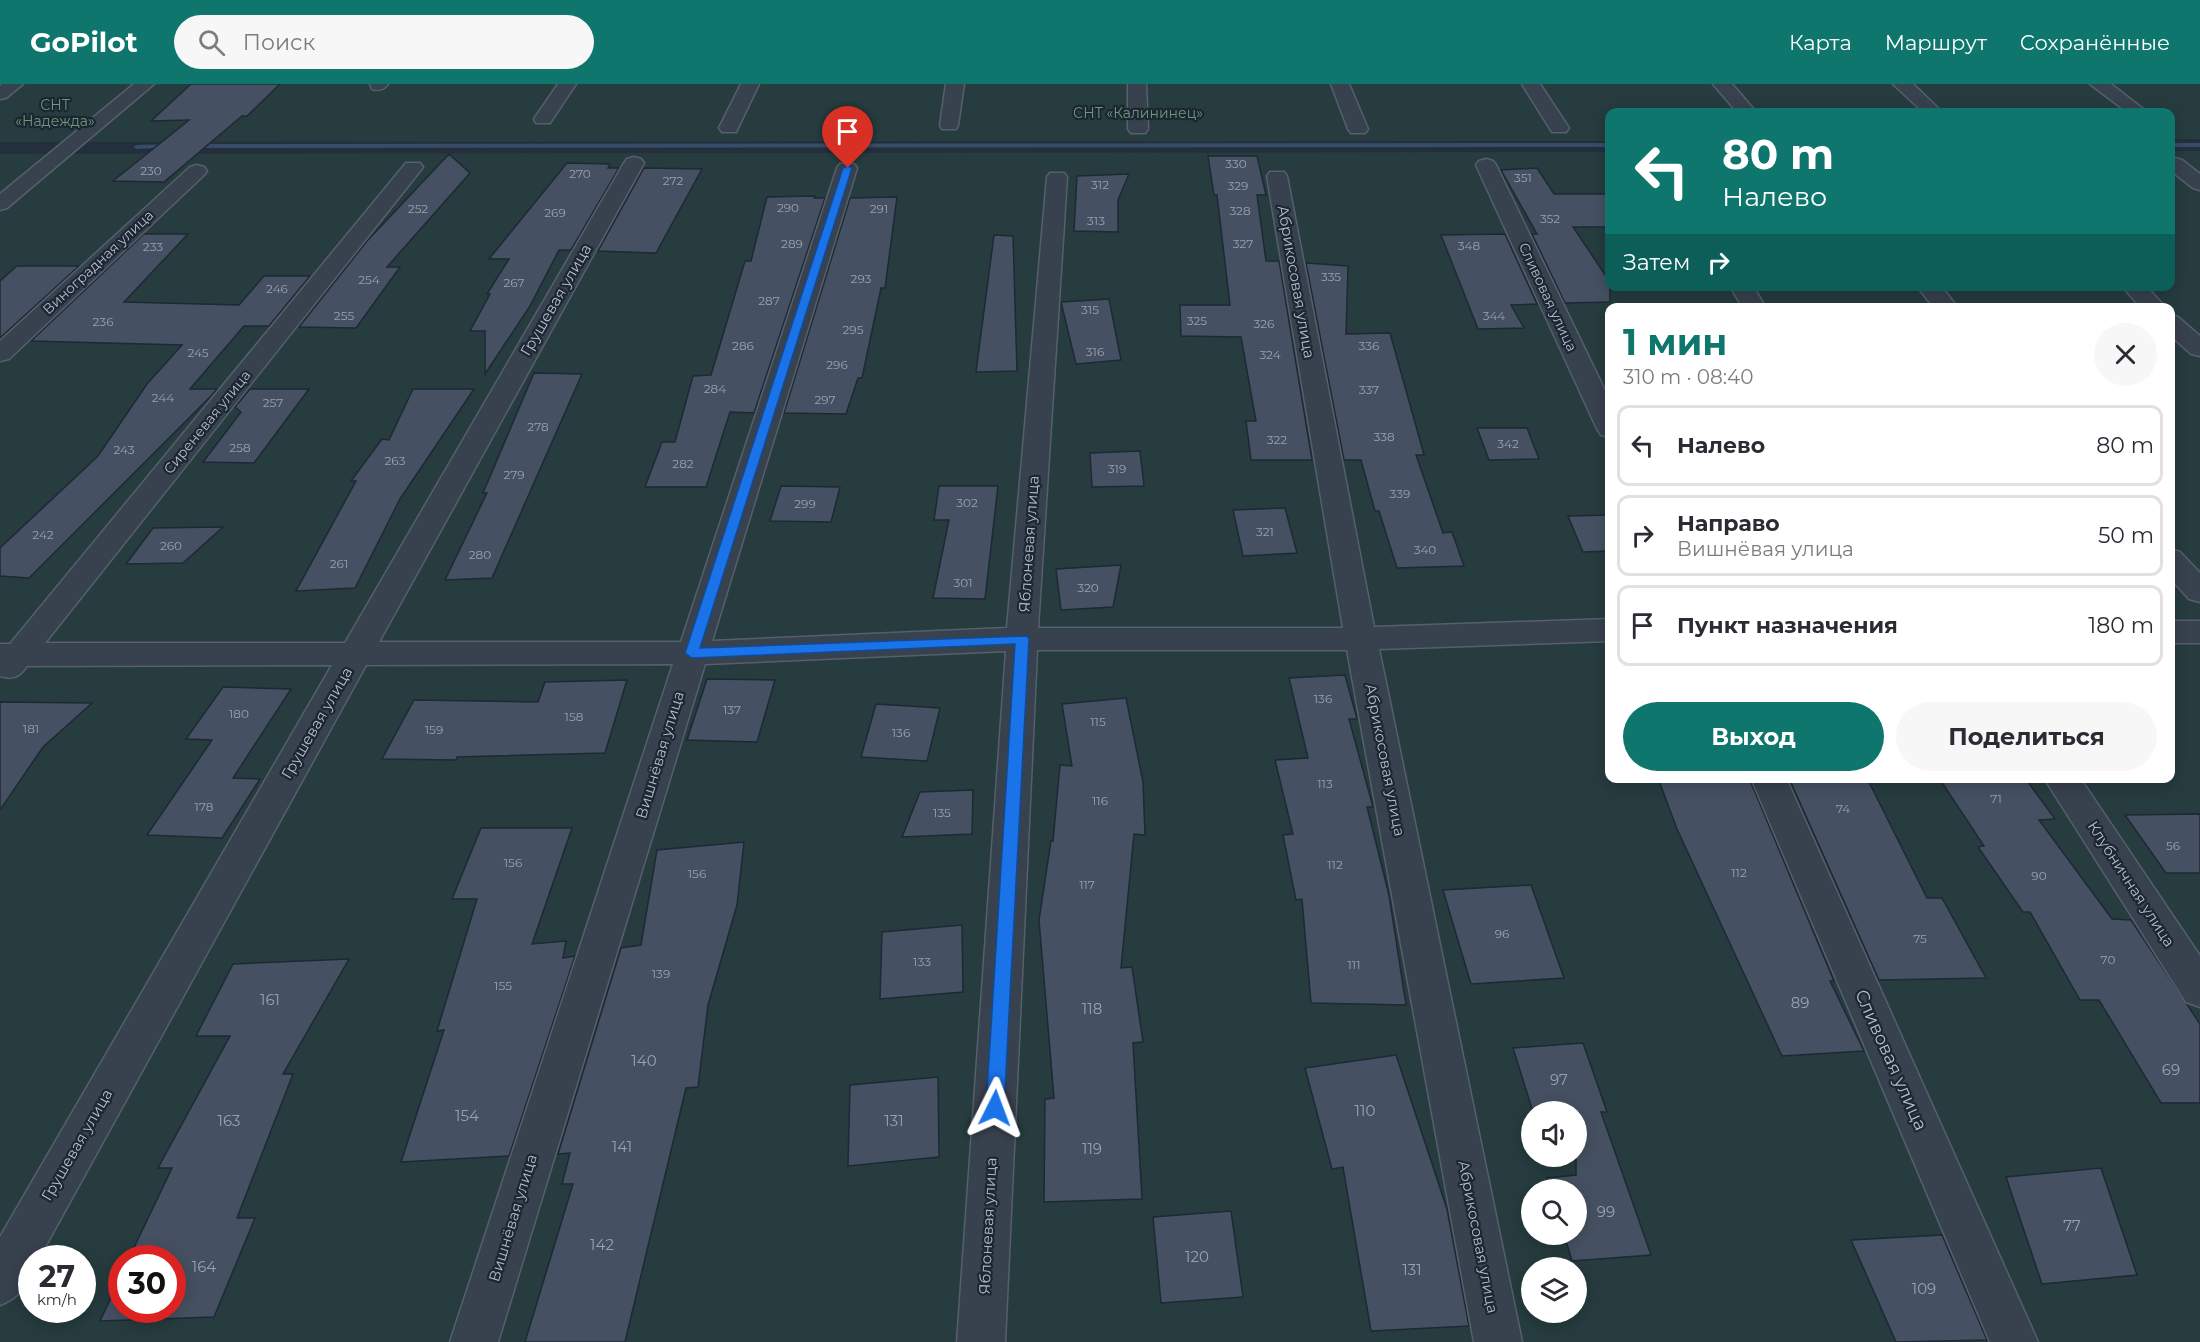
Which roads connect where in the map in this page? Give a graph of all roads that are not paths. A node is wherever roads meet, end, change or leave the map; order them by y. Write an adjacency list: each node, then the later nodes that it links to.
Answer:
1 (14, 84): 12 (street)
2 (145, 84): 31 (street)
3 (567, 84): 16 (street)
4 (750, 84): 18 (street)
5 (955, 84): 17 (street)
6 (1137, 84): 20 (street)
7 (1341, 84): 21 (street)
8 (1531, 84): 19 (street)
9 (1722, 84): 13 (street)
10 (1902, 84): 14 (street)
11 (2099, 84): 15 (street)
12 (0, 94)
13 (1743, 108)
14 (1929, 108)
15 (2132, 108)
16 (543, 119)
17 (949, 125)
18 (729, 128)
19 (1559, 128)
20 (1138, 129)
21 (1358, 129)
22 (634, 164): 48 (street, Грушевая улица)
23 (2175, 164): 30 (street)
24 (1486, 165): 39 (street, Сливовая улица)
25 (413, 167): 49 (street, Сиреневая улица)
26 (848, 168): 47 (street, Вишнёвая улица)
27 (197, 171): 38 (street, Виноградная улица)
28 (1277, 176): 46 (street, Абрикосовая улица)
29 (1057, 177): 45 (street, Яблоневая улица)
30 (2200, 184)
31 (0, 204)
32 (1932, 291): 34 (street)
33 (2138, 291): 35 (street)
34 (1943, 303)
35 (2151, 303)
36 (2175, 327): 37 (street)
37 (2200, 350)
38 (0, 354)
39 (1605, 418)
40 (2175, 564): 41 (street)
41 (2200, 592)
42 (1605, 630): 46 (street)
43 (2175, 632): 44 (street)
44 (2200, 632)
45 (1022, 639): 46 (street); 47 (street); 55 (street, Яблоневая улица)
46 (1361, 639): 56 (street, Абрикосовая улица)
47 (692, 653): 48 (street); 54 (street, Вишнёвая улица)
48 (356, 654): 49 (street); 53 (street, Грушевая улица)
49 (6, 662)
50 (1770, 783): 57 (street, Сливовая улица)
51 (2064, 783): 52 (street, Клубничная улица)
52 (2200, 989)
53 (0, 1282)
54 (474, 1342)
55 (981, 1342)
56 (1498, 1342)
57 (2014, 1342)

